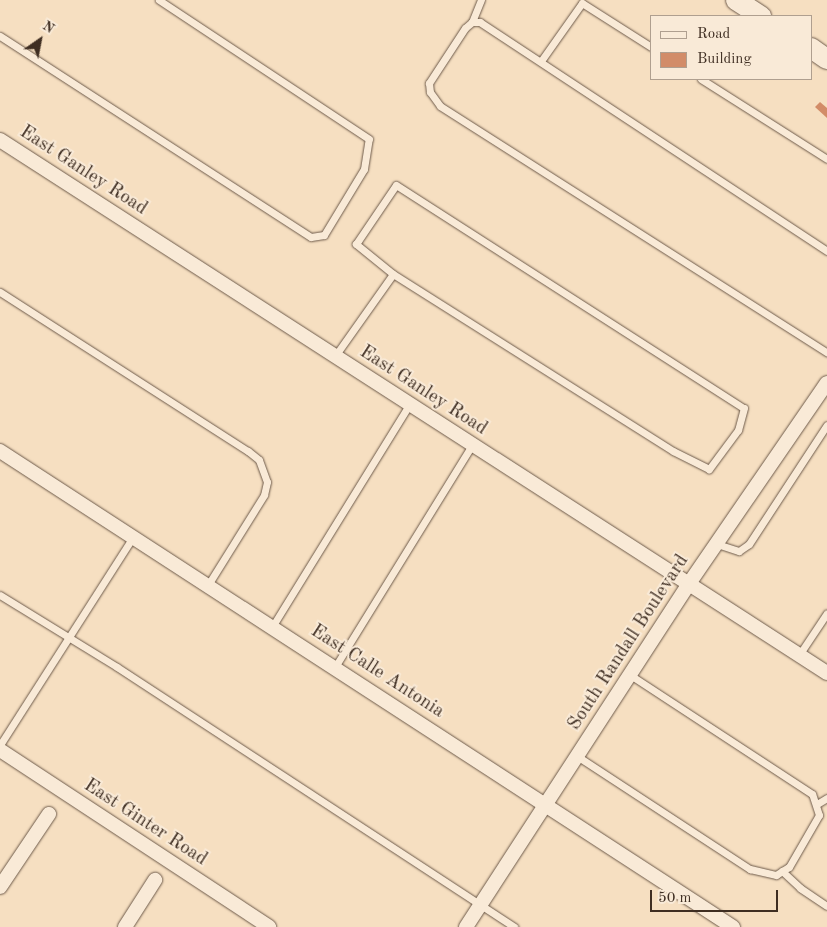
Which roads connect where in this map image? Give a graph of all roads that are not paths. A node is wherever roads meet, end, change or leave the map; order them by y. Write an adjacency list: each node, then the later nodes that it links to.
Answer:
1 (159, 0): 7 (lane)
2 (481, 0): 6 (lane)
3 (736, 0): 5 (street)
4 (583, 2): 8 (lane); 11 (lane)
5 (759, 15)
6 (472, 22): 11 (lane); 18 (lane)
7 (0, 36)
8 (650, 46)
9 (812, 49): 10 (street)
10 (827, 59)
11 (541, 61): 15 (lane)
12 (702, 80): 14 (lane)
13 (0, 140): 19 (street, East Ganley Road)
14 (827, 159)
15 (827, 250)
16 (393, 274): 16 (lane); 19 (lane)
17 (0, 292): 27 (lane)
18 (827, 354)
19 (335, 356): 21 (street, East Ganley Road)
20 (827, 383): 26 (street, South Randall Boulevard)
21 (409, 405): 23 (street, East Ganley Road); 31 (lane)
22 (827, 425): 26 (lane)
23 (472, 445): 28 (street, East Ganley Road); 34 (lane)
24 (0, 450): 25 (street, East Calle Antonia)
25 (134, 537): 27 (street, East Calle Antonia); 32 (lane)
26 (716, 544): 28 (street, South Randall Boulevard)
27 (208, 585): 31 (street, East Calle Antonia)
28 (688, 585): 33 (street, East Ganley Road); 36 (street, South Randall Boulevard)
29 (0, 595): 32 (lane)
30 (827, 614): 33 (lane)
31 (272, 627): 34 (street, East Calle Antonia)
32 (68, 639): 37 (lane); 47 (lane)
33 (799, 655): 35 (street, East Ganley Road)
34 (335, 667): 41 (street, East Calle Antonia)
35 (827, 673)
36 (630, 675): 39 (street, South Randall Boulevard); 42 (lane)
37 (0, 745)
38 (0, 750): 50 (street, East Ginter Road)
39 (577, 756): 41 (street, South Randall Boulevard); 44 (lane)
40 (827, 798): 42 (lane)
41 (546, 803): 47 (street, South Randall Boulevard); 53 (street, East Calle Antonia)
42 (817, 804): 44 (lane)
43 (49, 814): 46 (street)
44 (782, 871): 48 (lane)
45 (155, 880): 49 (street)
46 (0, 887)
47 (480, 904): 51 (street, South Randall Boulevard); 52 (lane)
48 (827, 906)
49 (125, 927)
50 (269, 927)
51 (466, 927)
52 (515, 927)
53 (733, 927)

